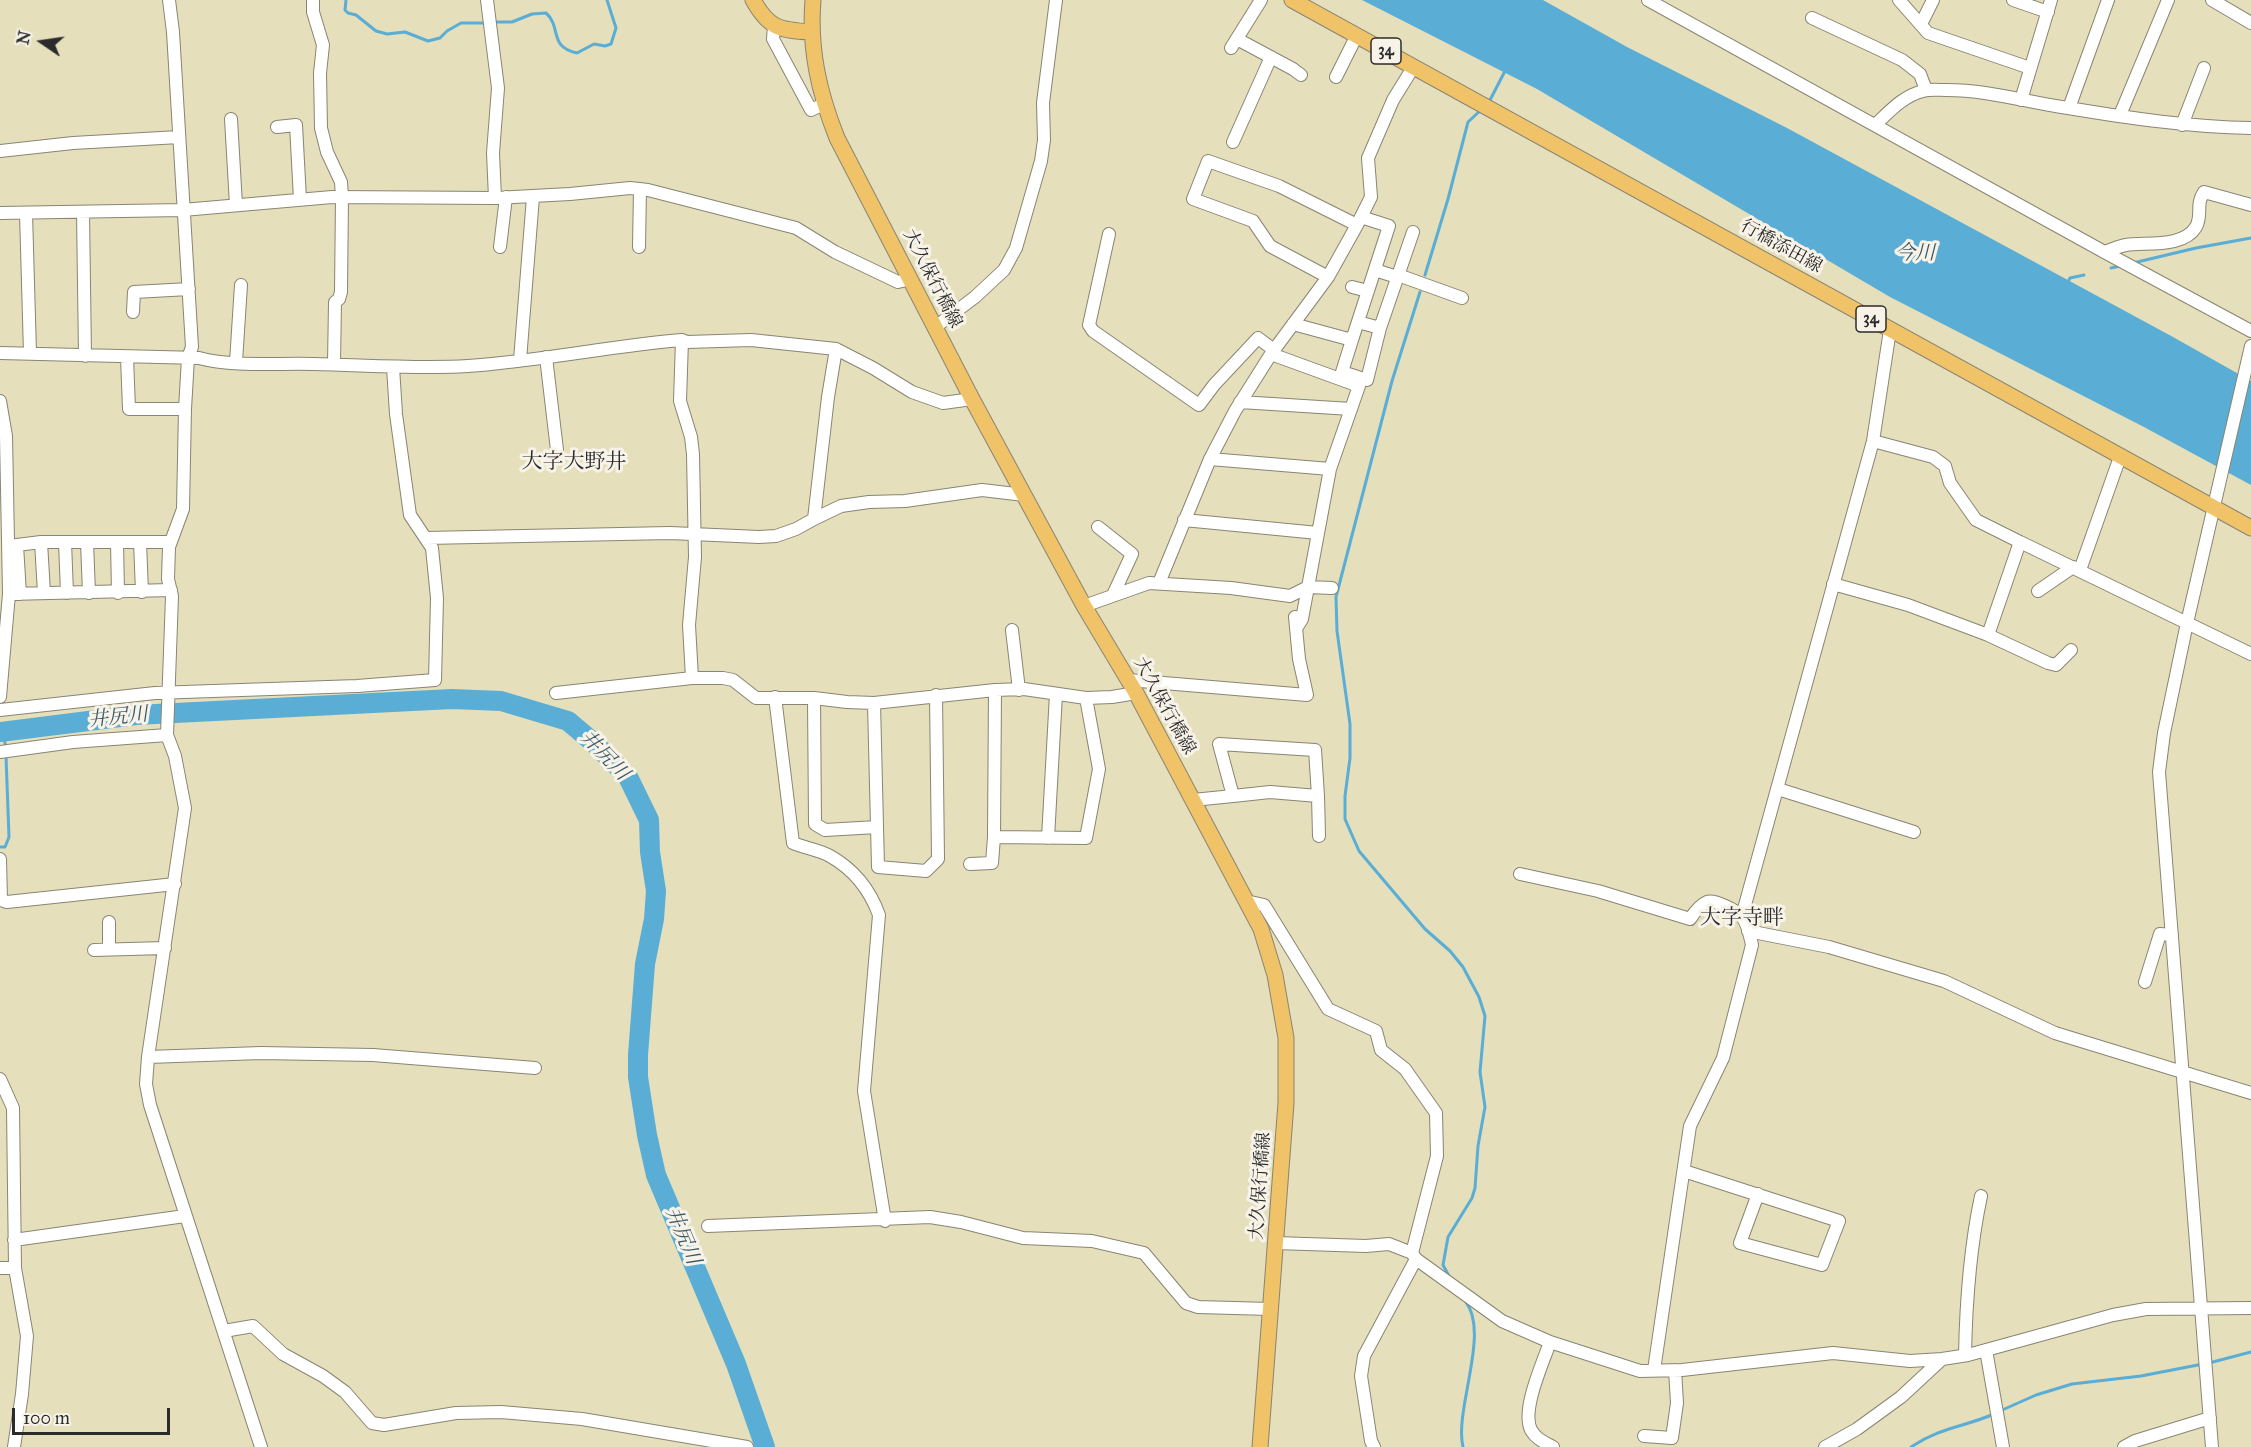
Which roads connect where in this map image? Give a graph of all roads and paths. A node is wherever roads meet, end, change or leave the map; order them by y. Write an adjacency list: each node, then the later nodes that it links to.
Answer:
1 (169, 0): 39 (street)
2 (312, 0): 43 (street)
3 (487, 0): 44 (street)
4 (753, 0): 20 (main road)
5 (813, 0): 21 (main road, 大久保行橋線)
6 (1056, 0): 71 (street)
7 (1261, 0): 23 (street)
8 (1292, 0): 22 (main road, 行橋添田線 / 34)
9 (1648, 0): 35 (street)
10 (1899, 0): 19 (street)
11 (1933, 0): 19 (street)
12 (2013, 0): 16 (street)
13 (2108, 0): 32 (street)
14 (2168, 0): 33 (street)
15 (2212, 0): 18 (street)
16 (2049, 6): 25 (street)
17 (1812, 18): 29 (street)
18 (2251, 23)
19 (1921, 24): 25 (street)
20 (774, 26): 21 (main road); 31 (street)
21 (811, 32): 31 (main road, 大久保行橋線)
22 (1357, 35): 24 (main road, 行橋添田線 / 34); 28 (street)
23 (1271, 57): 27 (street); 40 (street)
24 (1414, 66): 53 (street); 73 (main road, 行橋添田線 / 34)
25 (2030, 68): 30 (street)
26 (2204, 68): 36 (street)
27 (1301, 75)
28 (1335, 77)
29 (1926, 90): 30 (street); 35 (street)
30 (2021, 100): 32 (street)
31 (824, 104): 62 (main road, 大久保行橋線)
32 (2069, 108): 33 (street)
33 (2120, 115): 36 (street)
34 (231, 119): 47 (street)
35 (1875, 125): 58 (street)
36 (2182, 125): 38 (street)
37 (277, 127): 46 (street)
38 (2251, 128)
39 (179, 137): 41 (street); 49 (street)
40 (1233, 142)
41 (0, 151)
42 (639, 189): 45 (street); 56 (street); 62 (street)
43 (342, 197): 44 (street); 46 (street); 88 (street)
44 (500, 197): 45 (street); 57 (street)
45 (533, 197): 86 (street)
46 (300, 199): 47 (street)
47 (236, 205): 49 (street)
48 (2251, 205): 58 (street)
49 (183, 210): 50 (street); 65 (street)
50 (83, 212): 52 (street); 82 (street)
51 (0, 213): 52 (street)
52 (26, 213): 81 (street)
53 (1359, 221): 59 (street); 61 (street); 61 (street)
54 (1413, 232): 60 (street)
55 (1109, 234): 79 (street)
56 (639, 246)
57 (500, 247)
58 (2106, 253): 74 (street)
59 (1375, 270): 60 (street); 66 (street)
60 (1398, 276): 67 (street); 72 (street)
61 (1328, 277): 70 (street)
62 (911, 279): 71 (main road, 大久保行橋線)
63 (241, 285): 87 (street)
64 (1353, 287): 66 (street)
65 (189, 290): 68 (street); 85 (street)
66 (1368, 291): 69 (street)
67 (1462, 298)
68 (133, 312)
69 (1358, 322): 72 (street); 76 (street)
70 (1293, 324): 76 (street); 79 (street)
71 (934, 328): 90 (main road, 大久保行橋線)
72 (1380, 328): 76 (street)
73 (1890, 330): 95 (street); 97 (main road, 行橋添田線 / 34)
74 (2251, 331)
75 (682, 340): 78 (street); 84 (street); 107 (street)
76 (1352, 340)
77 (2251, 346): 102 (street)
78 (836, 349): 90 (street); 103 (street)
79 (1272, 352): 92 (street); 94 (street)
80 (0, 353): 81 (street)
81 (30, 353): 82 (street)
82 (85, 356): 83 (street)
83 (127, 357): 85 (street); 93 (street)
84 (546, 357): 86 (street); 96 (street)
85 (188, 358): 87 (street); 93 (street)
86 (520, 360): 89 (street)
87 (236, 362): 88 (street)
88 (334, 364): 89 (street)
89 (393, 367): 109 (street)
90 (972, 399): 101 (main road, 大久保行橋線)
91 (0, 401): 100 (street)
92 (1240, 402): 94 (street); 98 (street)
93 (185, 409): 115 (street)
94 (1351, 409): 99 (street)
95 (1873, 441): 116 (street); 120 (street)
96 (557, 450)
97 (2120, 457): 102 (main road, 行橋添田線 / 34); 118 (street)
98 (1210, 459): 99 (street); 104 (street)
99 (1330, 469): 108 (street)
100 (3, 481): 117 (street)
101 (1024, 495): 103 (street); 132 (main road, 大久保行橋線)
102 (2215, 504): 106 (main road, 行橋添田線 / 34); 133 (street)
103 (814, 519): 107 (street)
104 (1184, 520): 108 (street); 119 (street)
105 (1098, 526): 131 (street)
106 (2251, 528)
107 (694, 533): 109 (street); 138 (street)
108 (1318, 533): 121 (street)
109 (426, 538): 143 (street)
110 (41, 542): 111 (street); 117 (street); 126 (street)
111 (65, 542): 112 (street); 127 (street)
112 (87, 542): 113 (street); 128 (street)
113 (117, 542): 114 (street); 129 (street)
114 (140, 542): 115 (street); 125 (street)
115 (171, 542): 123 (street)
116 (2020, 542): 118 (street); 135 (street)
117 (13, 545): 130 (street)
118 (2077, 569): 124 (street); 133 (street)
119 (1159, 583): 121 (street); 131 (street)
120 (1833, 584): 135 (street); 154 (street)
121 (1308, 587): 122 (street); 139 (street)
122 (1332, 588)
123 (171, 590): 125 (street); 143 (street)
124 (2038, 591)
125 (142, 592): 129 (street)
126 (44, 593): 127 (street); 130 (street)
127 (67, 593): 128 (street)
128 (89, 593): 129 (street)
129 (118, 593)
130 (15, 594): 146 (street)
131 (1113, 596): 132 (street)
132 (1084, 606): 139 (main road, 大久保行橋線)
133 (2187, 623): 137 (street); 172 (street)
134 (1012, 630): 141 (street)
135 (1988, 635): 136 (street)
136 (2071, 650)
137 (2251, 654)
138 (692, 678): 142 (street); 147 (street)
139 (1132, 686): 149 (street); 157 (main road, 大久保行橋線)
140 (995, 690): 141 (street); 145 (street); 161 (street)
141 (1018, 690): 144 (street)
142 (556, 693)
143 (169, 694): 151 (street); 152 (street)
144 (1056, 694): 149 (street); 162 (street)
145 (936, 695): 150 (street); 158 (street)
146 (0, 697)
147 (775, 697): 148 (street); 186 (street)
148 (814, 698): 150 (street); 158 (street)
149 (1086, 698): 162 (street)
150 (874, 703): 158 (street)
151 (0, 710)
152 (167, 732): 153 (street); 166 (street)
153 (0, 752)
154 (1778, 789): 159 (street); 169 (street)
155 (1233, 796): 156 (street); 156 (street); 157 (street)
156 (1318, 796): 160 (street)
157 (1192, 800): 168 (main road, 大久保行橋線)
158 (877, 827)
159 (1914, 832)
160 (1319, 836)
161 (994, 837): 162 (street); 164 (street)
162 (1048, 838)
163 (0, 858): 167 (street)
164 (970, 864)
165 (1520, 874): 169 (street)
166 (175, 884): 167 (street); 173 (street)
167 (0, 900)
168 (1246, 901): 189 (main road, 大久保行橋線); 190 (street)
169 (1742, 916): 171 (street)
170 (109, 922): 174 (street)
171 (1748, 931): 179 (street); 182 (street)
172 (2172, 935): 176 (street); 179 (street)
173 (165, 948): 174 (street); 177 (street)
174 (109, 949): 175 (street)
175 (94, 950)
176 (2145, 981)
177 (148, 1057): 178 (street); 185 (street)
178 (535, 1068)
179 (2183, 1073): 181 (street); 193 (street)
180 (0, 1079): 188 (street)
181 (2251, 1093)
182 (1684, 1171): 183 (street); 201 (street)
183 (1758, 1194): 183 (street)
184 (1981, 1196): 199 (street)
185 (185, 1216): 188 (street); 196 (street)
186 (885, 1221): 187 (street); 195 (street)
187 (708, 1227)
188 (15, 1240): 192 (street)
189 (1276, 1243): 190 (street); 195 (main road, 大久保行橋線)
190 (1414, 1256): 197 (street); 209 (street)
191 (0, 1268): 192 (street)
192 (15, 1268): 205 (street)
193 (2201, 1308): 194 (street); 198 (street); 203 (street)
194 (2251, 1308)
195 (1270, 1309): 208 (main road, 大久保行橋線)
196 (225, 1331): 206 (street); 207 (street)
197 (1550, 1342): 201 (street); 210 (street)
198 (1986, 1350): 199 (street); 212 (street)
199 (1965, 1355): 200 (street)
200 (1942, 1359): 202 (street); 211 (street)
201 (1654, 1370): 202 (street)
202 (1675, 1370): 204 (street)
203 (2210, 1418): 213 (street); 214 (street)
204 (1644, 1436)
205 (14, 1447)
206 (261, 1447)
207 (747, 1447)
208 (1260, 1447)
209 (1374, 1447)
210 (1553, 1447)
211 (1825, 1447)
212 (2003, 1447)
213 (2124, 1447)
214 (2212, 1447)

